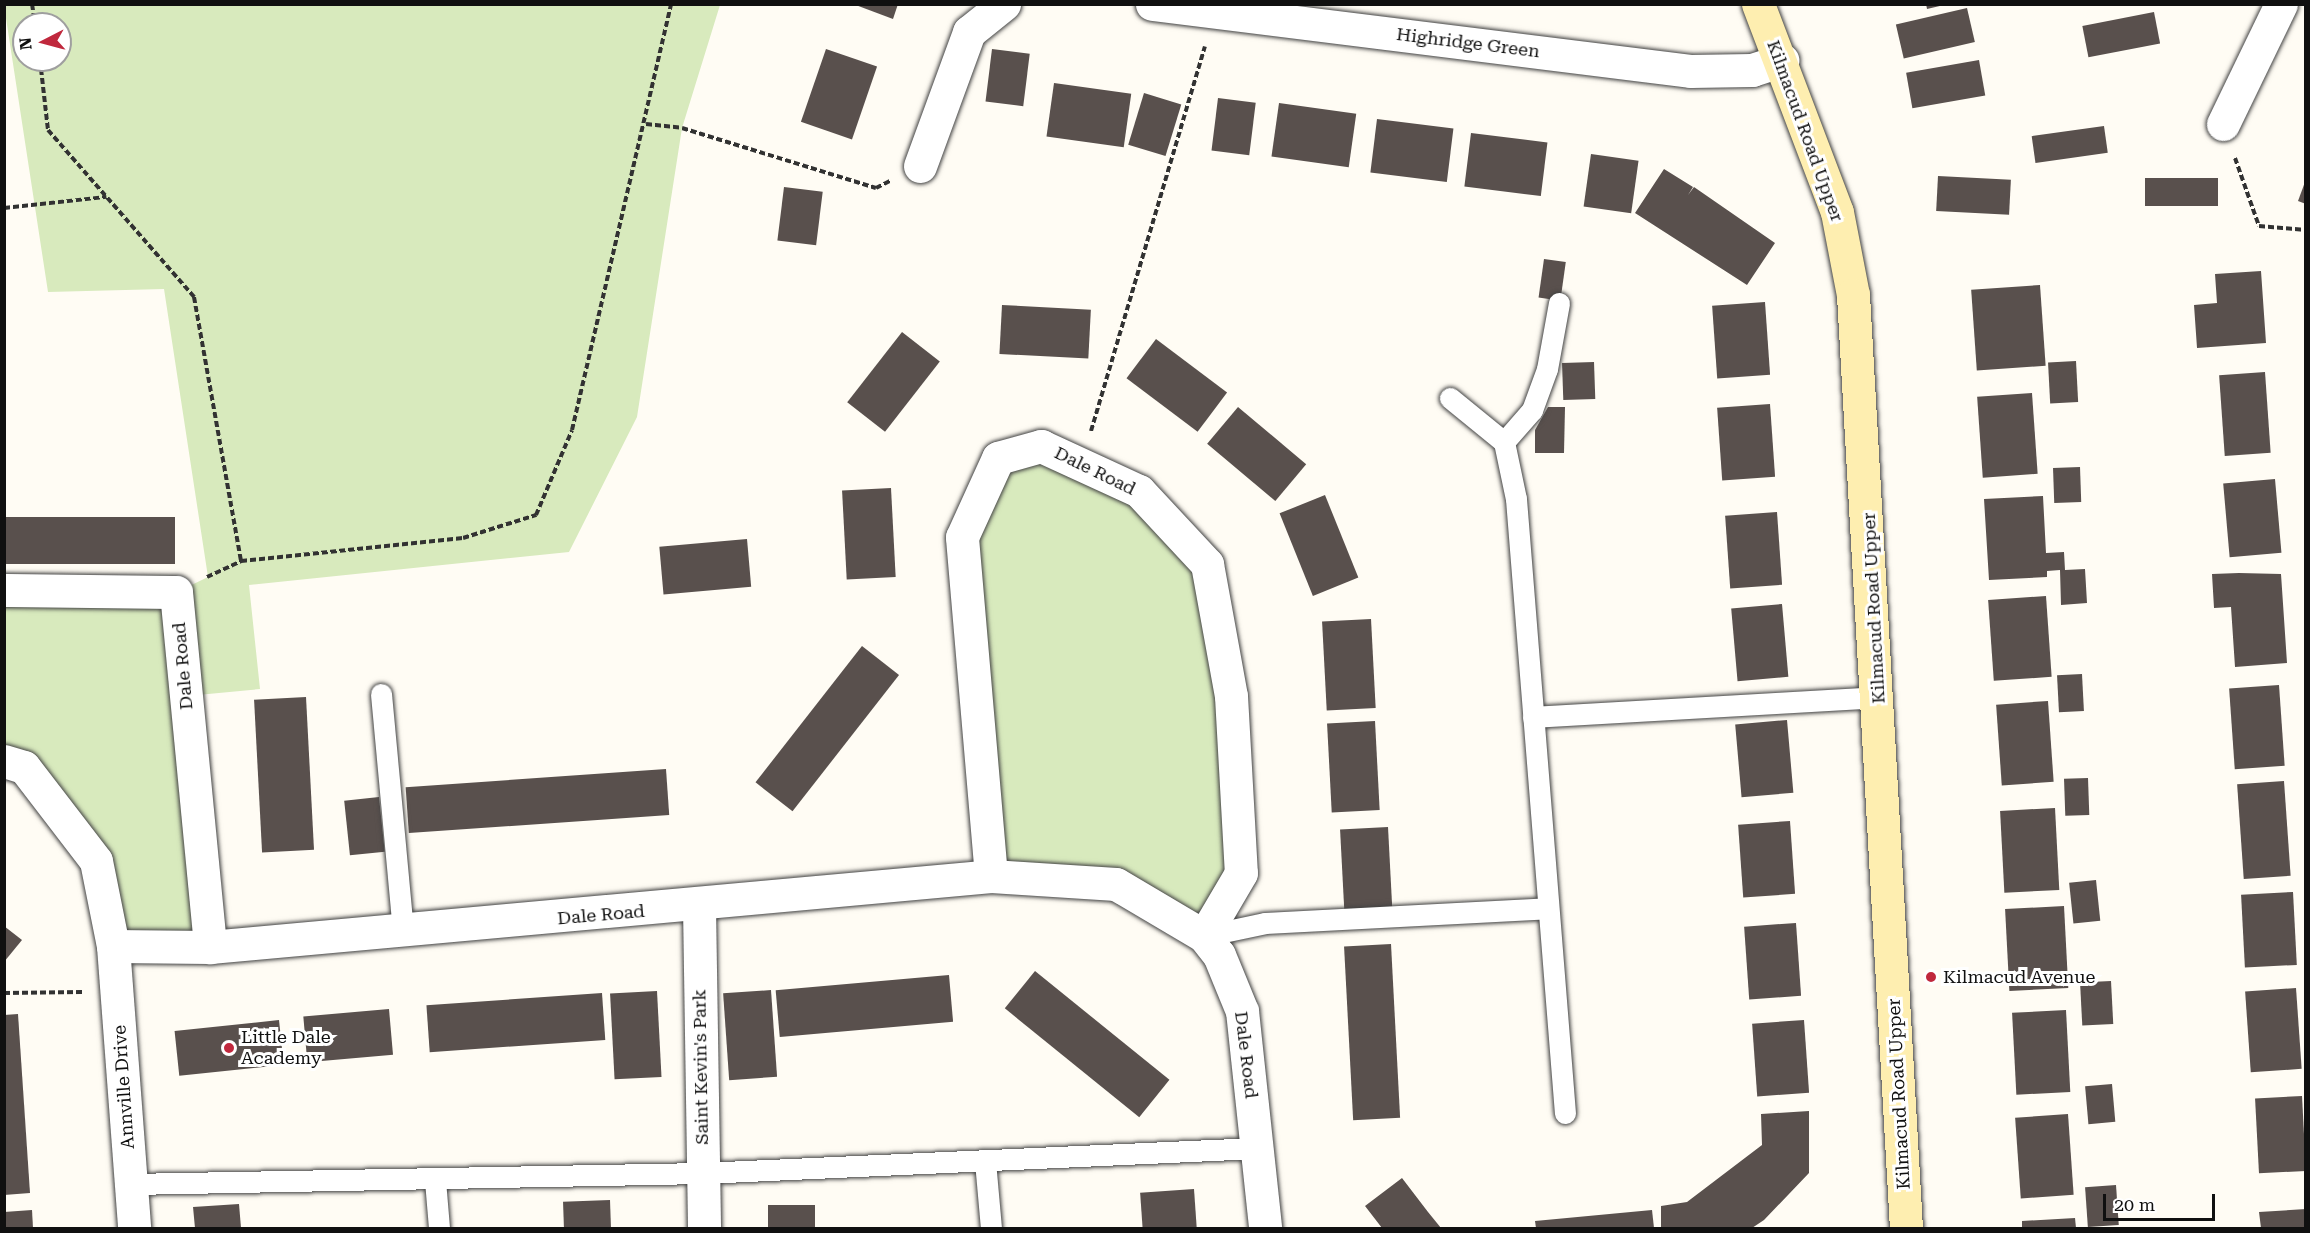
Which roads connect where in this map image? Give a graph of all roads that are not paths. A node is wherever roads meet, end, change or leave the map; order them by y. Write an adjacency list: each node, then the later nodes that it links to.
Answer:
1 (1004, 4): 7 (street)
2 (1152, 4): 5 (street, Highridge Green)
3 (1758, 4): 5 (street, Kilmacud Road Upper)
4 (2281, 4): 6 (street)
5 (1782, 60): 13 (street, Kilmacud Road Upper)
6 (2223, 124)
7 (920, 166)
8 (1559, 303): 10 (lane)
9 (1450, 398): 10 (lane)
10 (1504, 442): 14 (lane)
11 (4, 590): 22 (street, Dale Road)
12 (381, 694): 19 (lane)
13 (1878, 697): 14 (lane); 34 (street, Kilmacud Road Upper)
14 (1533, 717): 18 (lane)
15 (4, 761): 21 (street)
16 (991, 876): 17 (street, Dale Road); 20 (street, Dale Road); 20 (street, Dale Road)
17 (699, 906): 19 (street, Dale Road); 26 (street, Saint Kevin's Park)
18 (1548, 908): 20 (lane); 23 (lane)
19 (403, 931): 22 (street, Dale Road)
20 (1204, 936): 24 (street, Dale Road)
21 (113, 946): 22 (street, Dale Road); 28 (street, Annville Drive)
22 (210, 948)
23 (1565, 1113)
24 (1257, 1148): 25 (lane); 33 (street, Dale Road)
25 (985, 1161): 26 (lane); 32 (lane)
26 (702, 1173): 27 (lane); 31 (street, Saint Kevin's Park)
27 (435, 1180): 28 (lane); 30 (lane)
28 (130, 1184): 29 (street, Annville Drive)
29 (134, 1228)
30 (439, 1228)
31 (704, 1228)
32 (991, 1228)
33 (1265, 1228)
34 (1906, 1228)

